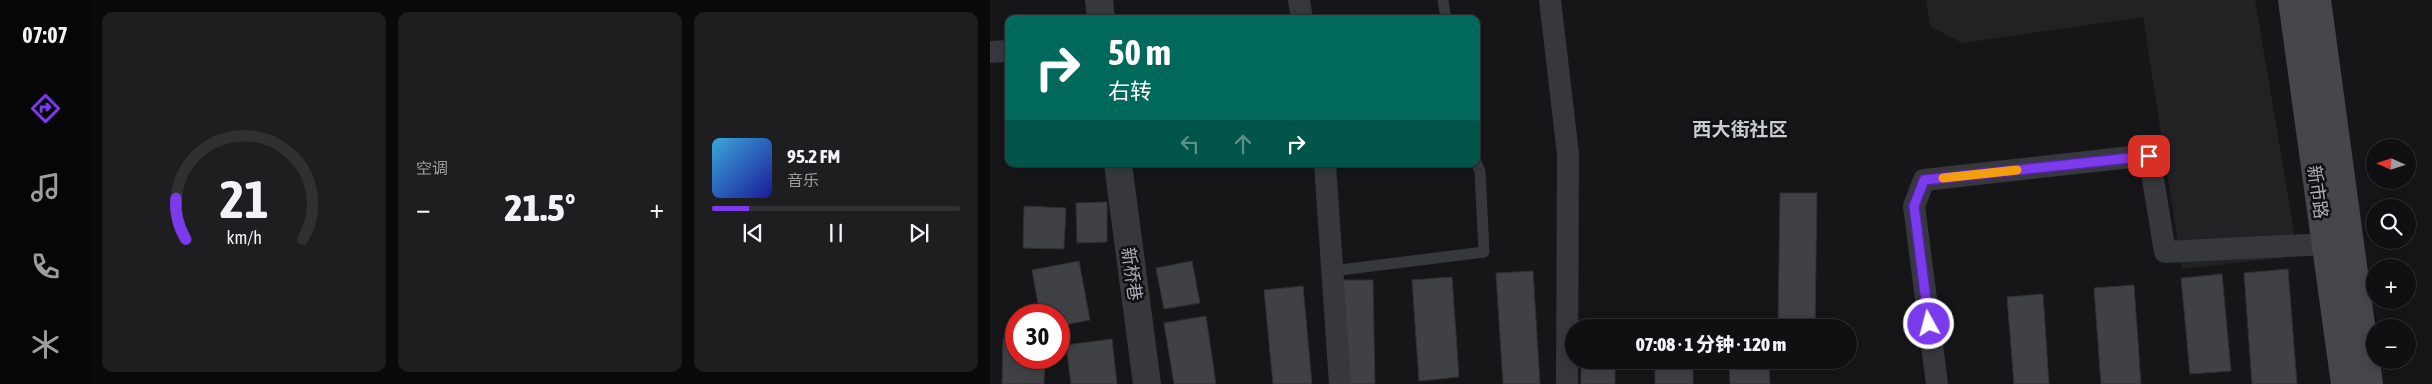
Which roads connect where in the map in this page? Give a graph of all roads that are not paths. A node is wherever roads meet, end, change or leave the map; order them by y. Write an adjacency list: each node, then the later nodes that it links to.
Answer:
1 (1099, 0): 7 (street)
2 (1299, 0): 8 (street)
3 (1443, 0): 9 (lane)
4 (1550, 0): 19 (street)
5 (2292, 0): 15 (main road, 新市路)
6 (2317, 0): 22 (main road, 新市路)
7 (1101, 15)
8 (1301, 15)
9 (1445, 15)
10 (1005, 50): 11 (street)
11 (990, 52)
12 (1118, 167): 17 (street, 新桥巷)
13 (1326, 167): 16 (street)
14 (1478, 167): 16 (lane)
15 (2326, 244): 20 (street); 21 (main road, 新市路)
16 (1332, 272): 18 (street)
17 (1147, 384)
18 (1340, 384)
19 (1566, 384)
20 (1937, 384)
21 (2345, 384)
22 (2368, 384)

